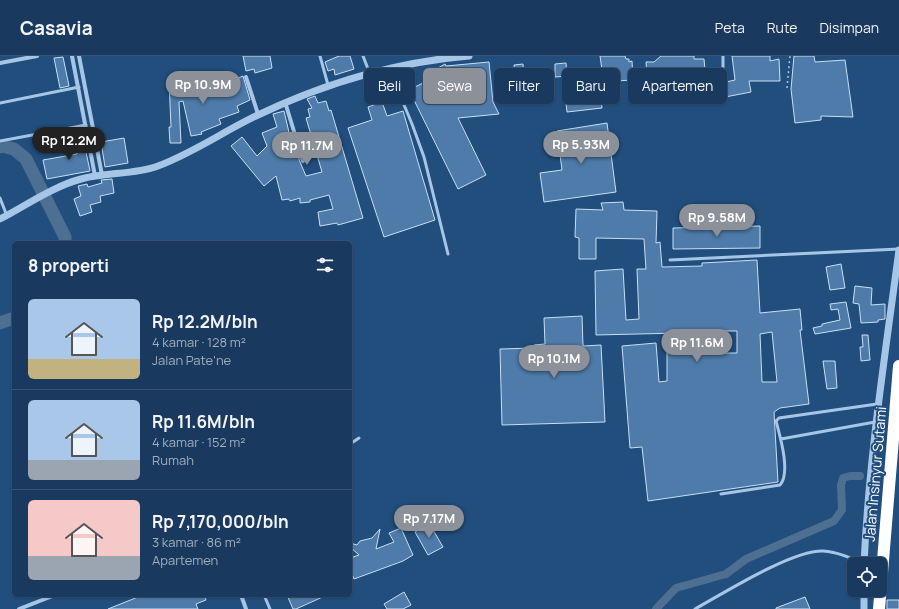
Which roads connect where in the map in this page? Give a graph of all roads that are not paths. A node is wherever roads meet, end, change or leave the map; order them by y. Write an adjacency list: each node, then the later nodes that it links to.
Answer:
1 (37, 56): 9 (street)
2 (72, 56): 16 (street)
3 (79, 56): 24 (street)
4 (320, 56): 15 (lane)
5 (363, 56): 10 (lane)
6 (469, 56): 8 (street)
7 (723, 56): 12 (lane)
8 (442, 57): 11 (street)
9 (0, 62)
10 (368, 68)
11 (393, 68)
12 (723, 68)
13 (364, 76): 15 (street)
14 (246, 77): 20 (street)
15 (328, 85): 17 (street)
16 (79, 87): 18 (lane); 21 (street)
17 (285, 102): 20 (street); 23 (street)
18 (0, 103)
19 (404, 104): 29 (lane)
20 (258, 114): 24 (street)
21 (86, 125): 22 (lane); 24 (street)
22 (0, 141)
23 (303, 161)
24 (99, 175): 26 (street)
25 (0, 198): 26 (lane)
26 (7, 216): 27 (street)
27 (0, 219)
28 (899, 250): 30 (lane); 32 (street)
29 (448, 254)
30 (670, 260)
31 (899, 366): 49 (highway, Jalan Insinyur Sutami)
32 (877, 404): 33 (street); 35 (lane)
33 (876, 422): 35 (lane); 38 (street)
34 (360, 438): 36 (lane)
35 (781, 439): 37 (lane)
36 (352, 443)
37 (721, 494)
38 (864, 557)
39 (847, 558): 47 (lane)
40 (50, 597): 44 (street)
41 (242, 597): 45 (street)
42 (265, 597): 46 (lane)
43 (864, 597): 48 (street)
44 (19, 609)
45 (246, 609)
46 (270, 609)
47 (695, 609)
48 (864, 609)
49 (879, 609)

